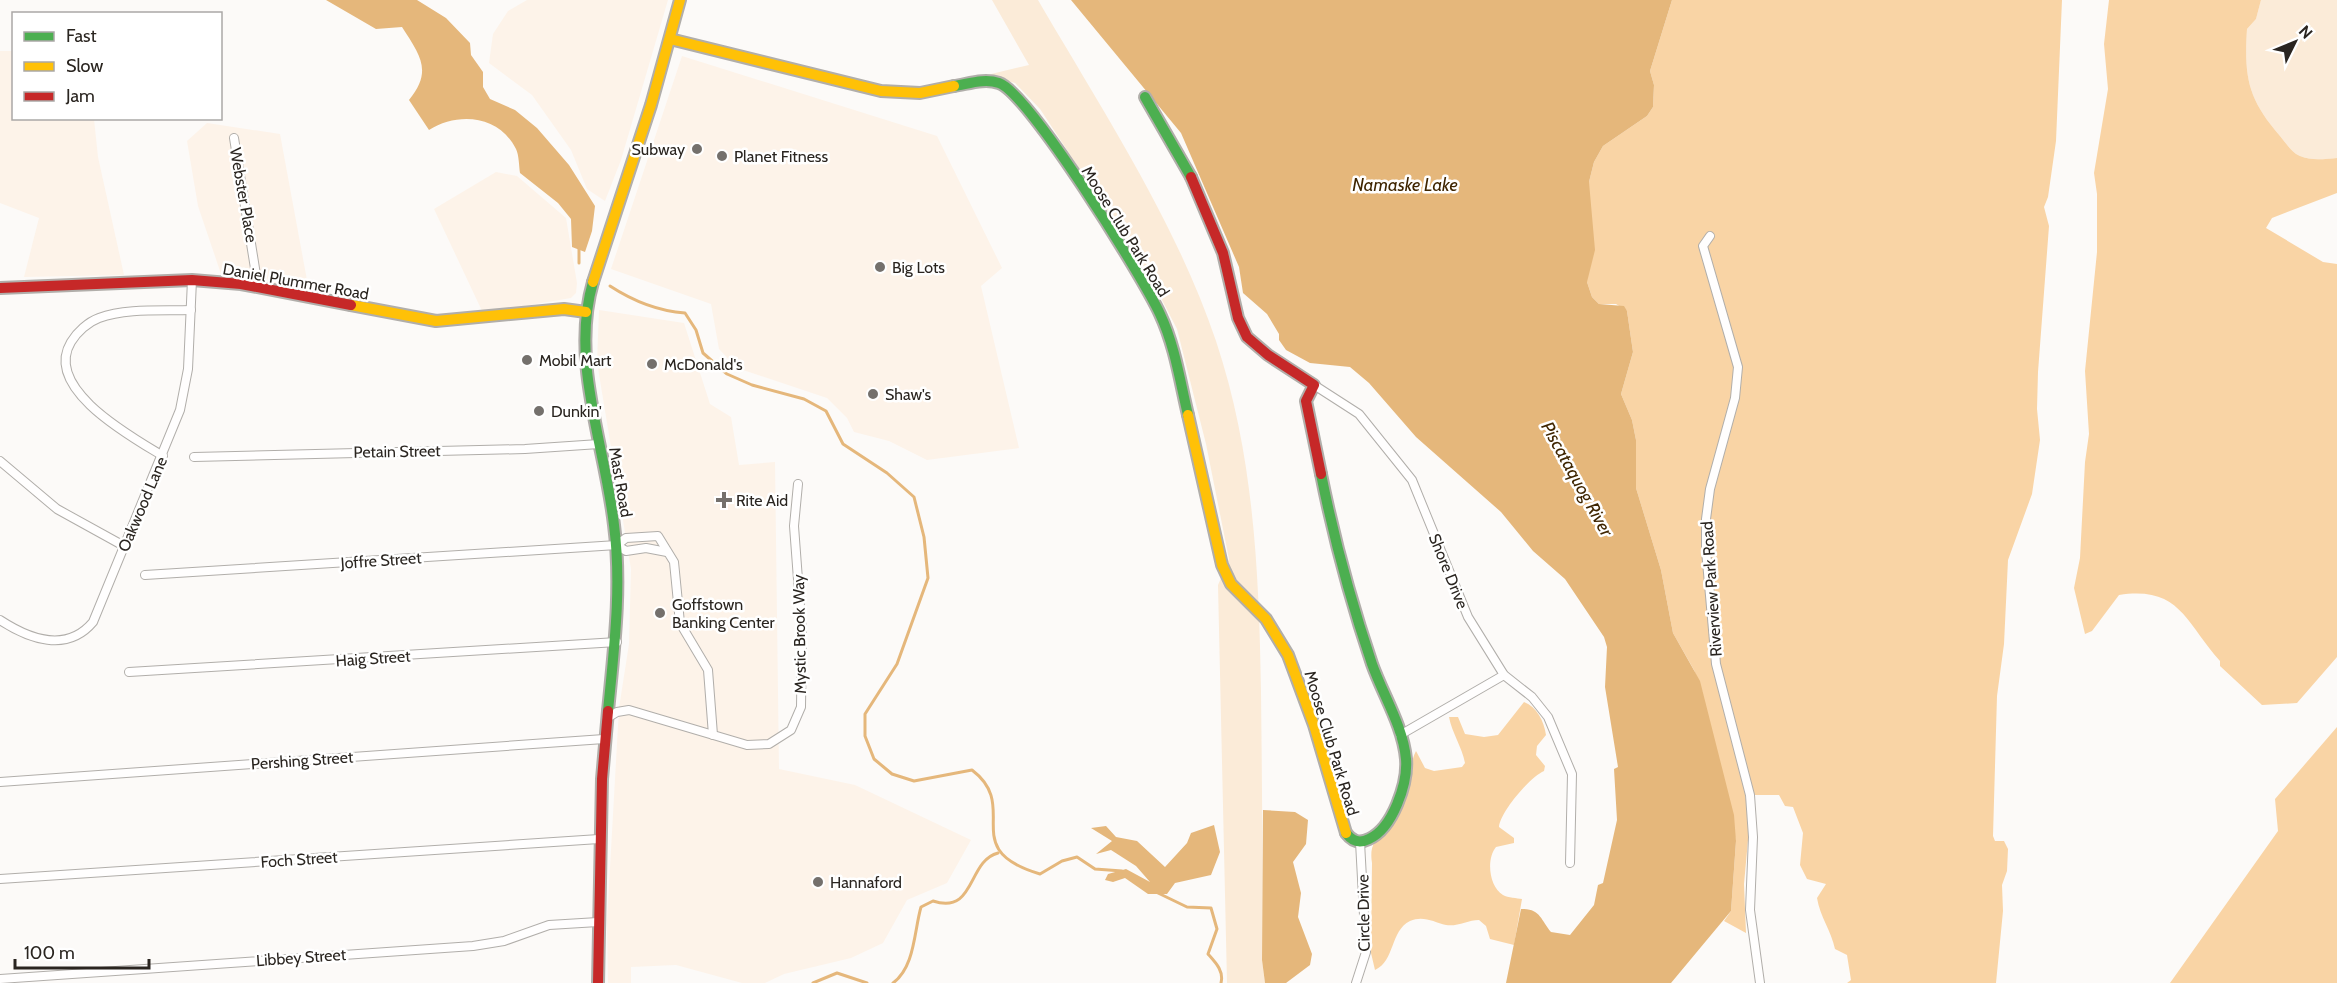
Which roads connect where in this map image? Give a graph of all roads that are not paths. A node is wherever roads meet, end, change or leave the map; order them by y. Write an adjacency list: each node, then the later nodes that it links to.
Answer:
1 (680, 0): 2 (street, Mast Road)
2 (670, 39): 10 (street, Mast Road); 31 (street, Moose Club Park Road)
3 (1145, 97): 11 (street)
4 (234, 138): 7 (street, Webster Place)
5 (1710, 236): 38 (street, Riverview Park Road)
6 (192, 280): 7 (street, Daniel Plummer Road); 8 (street, Daniel Plummer Road); 9 (street, Oakwood Lane)
7 (258, 287): 10 (street, Daniel Plummer Road)
8 (0, 288)
9 (191, 310): 13 (street, Oakwood Lane); 13 (street)
10 (586, 312): 12 (street, Mast Road)
11 (1314, 384): 24 (street, Shore Drive); 27 (street, Moose Club Park Road)
12 (599, 444): 14 (street, Petain Street); 17 (street, Mast Road)
13 (163, 456): 18 (street, Oakwood Lane)
14 (194, 457)
15 (0, 462): 18 (street)
16 (798, 484): 26 (street, Mystic Brook Way)
17 (617, 545): 19 (street); 19 (street); 20 (street, Joffre Street); 22 (street, Mast Road)
18 (124, 546): 21 (street, Oakwood Lane)
19 (667, 552): 26 (street)
20 (145, 576)
21 (0, 620)
22 (617, 642): 23 (street, Haig Street); 25 (street, Mast Road)
23 (129, 672)
24 (1504, 675): 27 (street); 32 (street)
25 (607, 718): 26 (street, Mystic Brook Way); 28 (street, Mast Road)
26 (713, 735)
27 (1400, 735): 31 (street, Moose Club Park Road)
28 (604, 739): 29 (street, Pershing Street); 30 (street, Mast Road)
29 (0, 782)
30 (599, 839): 33 (street, Foch Street); 34 (street, Mast Road)
31 (1360, 842): 37 (street, Circle Drive)
32 (1570, 863)
33 (0, 879)
34 (598, 922): 35 (street, Libbey Street); 36 (street, Mast Road)
35 (0, 979)
36 (598, 983)
37 (1356, 983)
38 (1760, 983)

